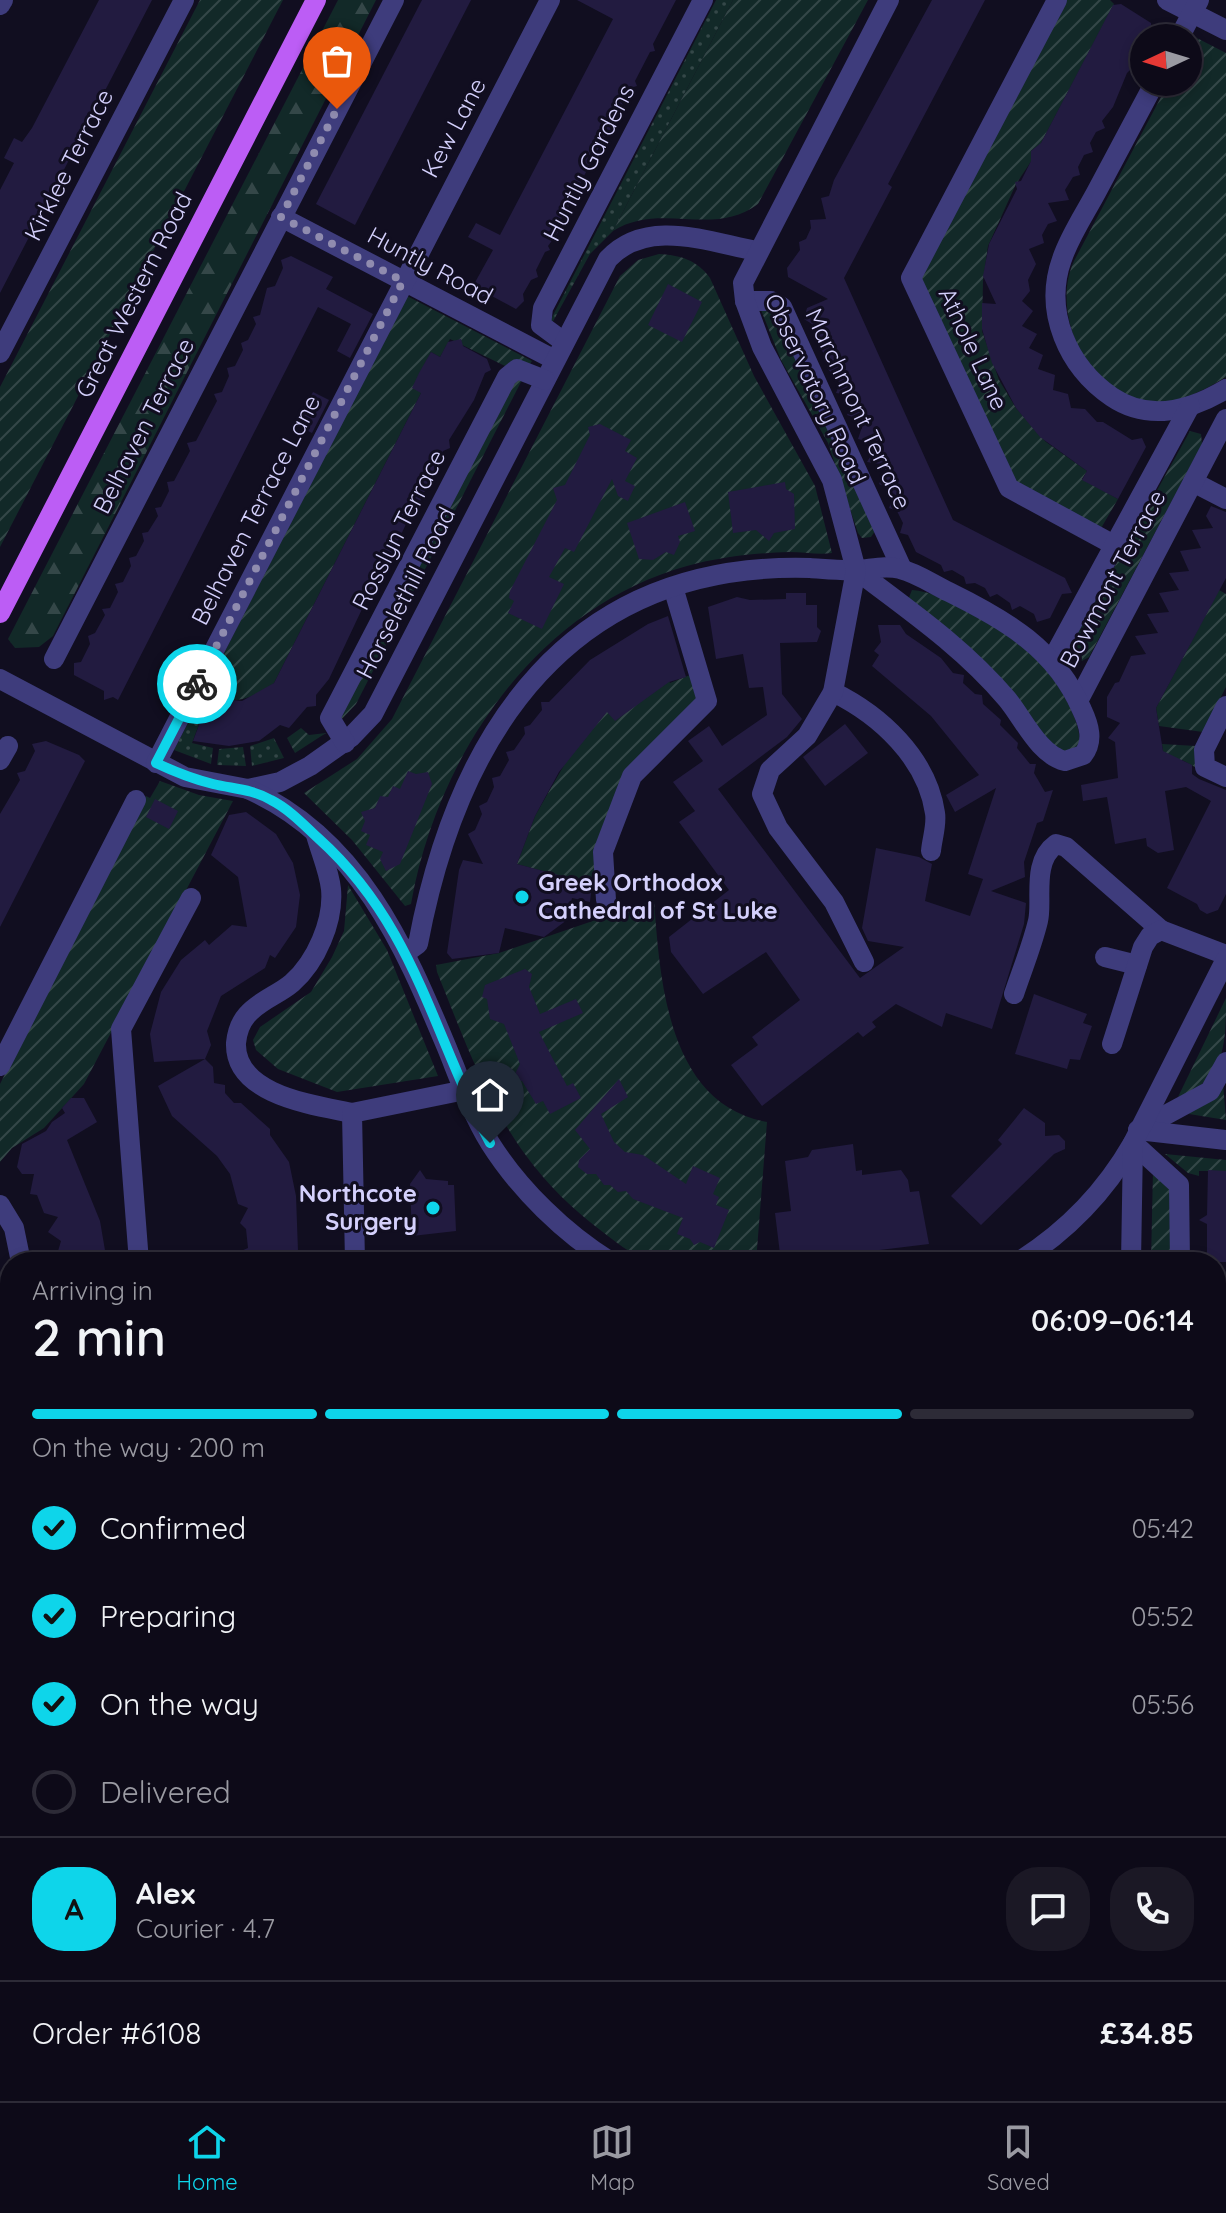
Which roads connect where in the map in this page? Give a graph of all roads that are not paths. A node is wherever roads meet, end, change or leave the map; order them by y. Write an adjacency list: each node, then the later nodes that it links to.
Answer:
1 (184, 0): 18 (street, Kirklee Terrace)
2 (316, 0): 29 (main road, Great Western Road)
3 (394, 0): 13 (street, Belhaven Terrace)
4 (550, 0): 15 (street, Kew Lane)
5 (703, 0): 17 (street, Huntly Gardens)
6 (889, 0): 14 (street)
7 (1057, 0): 25 (street, Athole Lane)
8 (1167, 0): 9 (street)
9 (1195, 6): 10 (street); 11 (street)
10 (1186, 24)
11 (1226, 30)
12 (1148, 96): 21 (street)
13 (281, 217): 15 (street, Huntly Road); 30 (street, Belhaven Terrace)
14 (757, 251): 16 (street, Observatory Road); 17 (street, Horselethill Road)
15 (403, 281): 17 (street, Huntly Road); 37 (street, Belhaven Terrace Lane)
16 (745, 301): 26 (street, Marchmont Terrace); 27 (street, Observatory Road)
17 (559, 351): 19 (street, Horselethill Road)
18 (0, 353)
19 (545, 380): 36 (street, Horselethill Road); 36 (street, Rosslyn Terrace)
20 (1226, 389): 21 (street)
21 (1190, 406): 25 (street)
22 (1226, 419): 23 (street, Bowmont Terrace)
23 (1193, 482): 24 (street); 34 (street, Bowmont Terrace)
24 (1226, 499)
25 (1114, 545): 31 (street)
26 (902, 569): 27 (street); 31 (street)
27 (856, 570): 28 (street); 33 (street, Observatory Road); 34 (street)
28 (673, 587): 44 (street); 46 (street)
29 (0, 613)
30 (54, 659)
31 (1052, 660): 34 (street)
32 (0, 679): 37 (street, Horselethill Road)
33 (833, 692): 42 (street); 49 (street, Observatory Road)
34 (1078, 701)
35 (1226, 706): 38 (street)
36 (345, 743): 39 (street, Horselethill Road)
37 (156, 763): 39 (street, Horselethill Road)
38 (1226, 777)
39 (248, 789): 41 (street)
40 (136, 800): 54 (street)
41 (316, 835): 46 (street); 56 (street)
42 (931, 851)
43 (191, 898): 61 (street)
44 (606, 900)
45 (1161, 930): 48 (street); 50 (street); 51 (street)
46 (407, 952): 55 (street)
47 (1105, 957): 50 (street)
48 (1226, 957): 57 (street)
49 (864, 962)
50 (1137, 965): 52 (street)
51 (1014, 994)
52 (1112, 1044)
53 (1226, 1062): 57 (street)
54 (0, 1066)
55 (465, 1090): 56 (street); 63 (street)
56 (352, 1113): 62 (street)
57 (1136, 1136): 58 (street); 64 (street); 65 (street); 66 (street)
58 (1226, 1140)
59 (0, 1205): 60 (street)
60 (19, 1252)
61 (138, 1252)
62 (355, 1252)
63 (598, 1252)
64 (1032, 1252)
65 (1131, 1252)
66 (1180, 1252)

